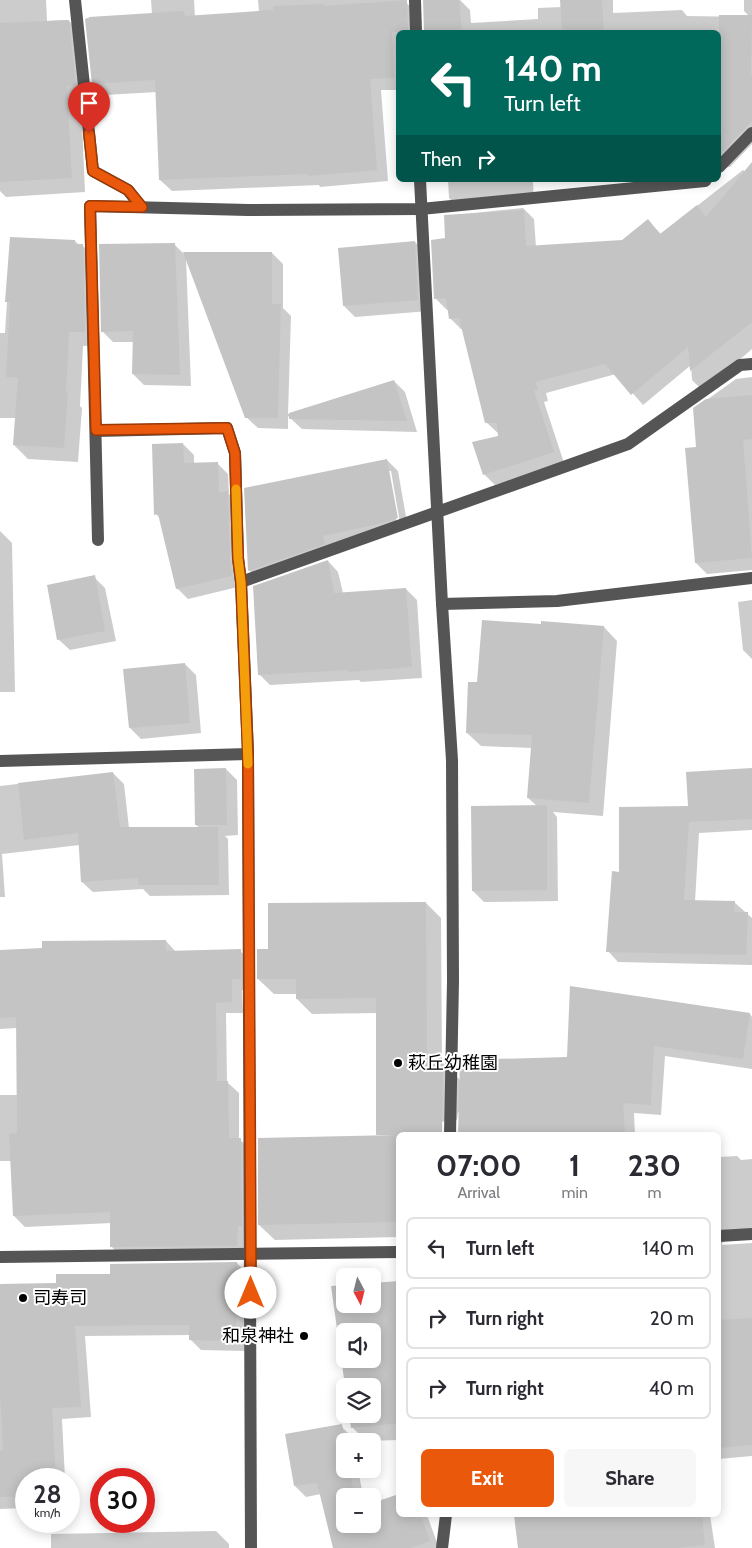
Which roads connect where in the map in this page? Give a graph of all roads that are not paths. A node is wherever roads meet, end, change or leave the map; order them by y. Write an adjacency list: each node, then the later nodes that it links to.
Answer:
1 (76, 0): 8 (street)
2 (415, 0): 3 (street)
3 (416, 30)
4 (752, 133): 5 (street)
5 (721, 165)
6 (420, 182): 9 (street)
7 (686, 182): 9 (street)
8 (142, 207): 9 (street); 11 (street)
9 (421, 209): 12 (street)
10 (752, 364): 12 (street)
11 (96, 430): 13 (street); 15 (street)
12 (438, 513): 15 (street); 16 (street)
13 (98, 540)
14 (752, 578): 16 (street)
15 (241, 582): 17 (street)
16 (442, 604): 19 (street)
17 (248, 754): 18 (street); 23 (street)
18 (0, 761)
19 (450, 1132)
20 (752, 1234): 21 (street)
21 (721, 1236)
22 (396, 1252): 23 (street)
23 (251, 1254): 24 (street); 26 (street)
24 (0, 1257)
25 (446, 1517): 27 (street)
26 (251, 1548)
27 (442, 1548)

